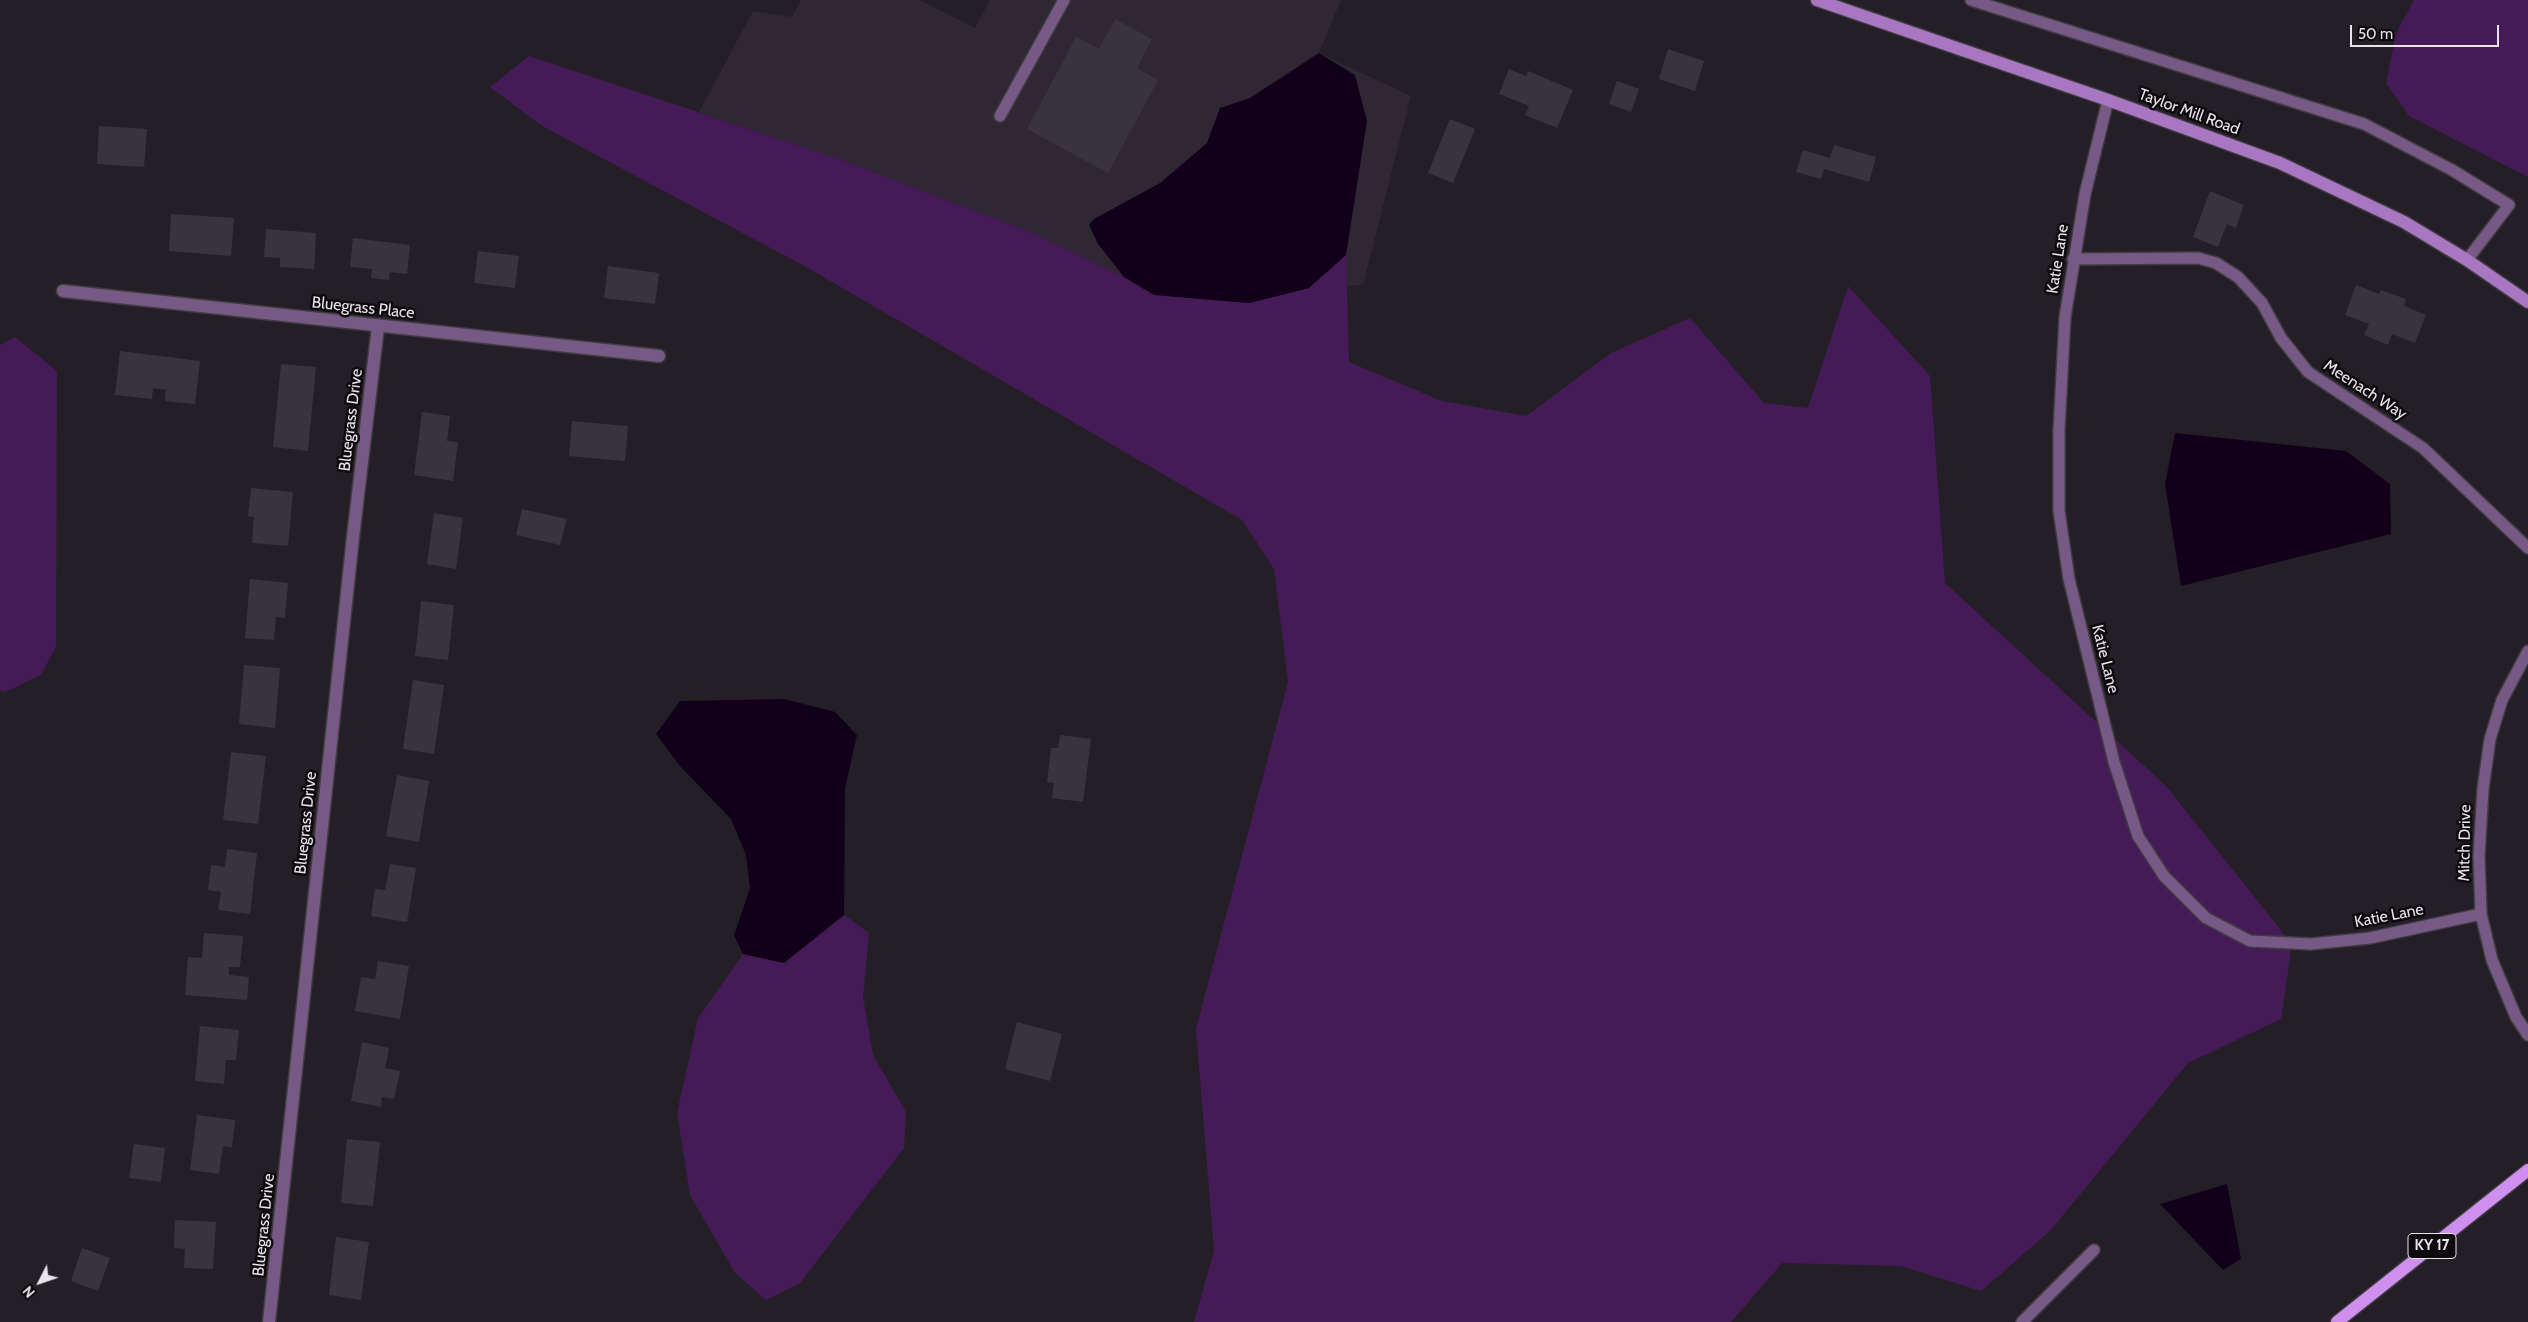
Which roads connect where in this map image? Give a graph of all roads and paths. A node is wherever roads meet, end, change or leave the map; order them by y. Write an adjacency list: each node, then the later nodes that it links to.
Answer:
1 (1064, 0): 5 (lane)
2 (1817, 0): 4 (main road, Taylor Mill Road)
3 (1971, 0): 7 (lane)
4 (2108, 100): 6 (lane, Katie Lane); 7 (main road, Taylor Mill Road)
5 (1000, 116)
6 (2073, 259): 12 (lane, Meenach Way); 14 (lane, Katie Lane)
7 (2467, 260): 9 (main road, Taylor Mill Road)
8 (63, 291): 10 (street, Bluegrass Place)
9 (2528, 302)
10 (378, 327): 11 (street, Bluegrass Place); 18 (street, Bluegrass Drive)
11 (659, 356)
12 (2528, 548)
13 (2528, 651): 14 (lane, Mitch Drive)
14 (2481, 914): 15 (lane, Mitch Drive)
15 (2528, 1036)
16 (2528, 1170): 20 (main road, KY 17)
17 (2094, 1250): 19 (lane)
18 (269, 1322)
19 (2022, 1322)
20 (2337, 1322)

